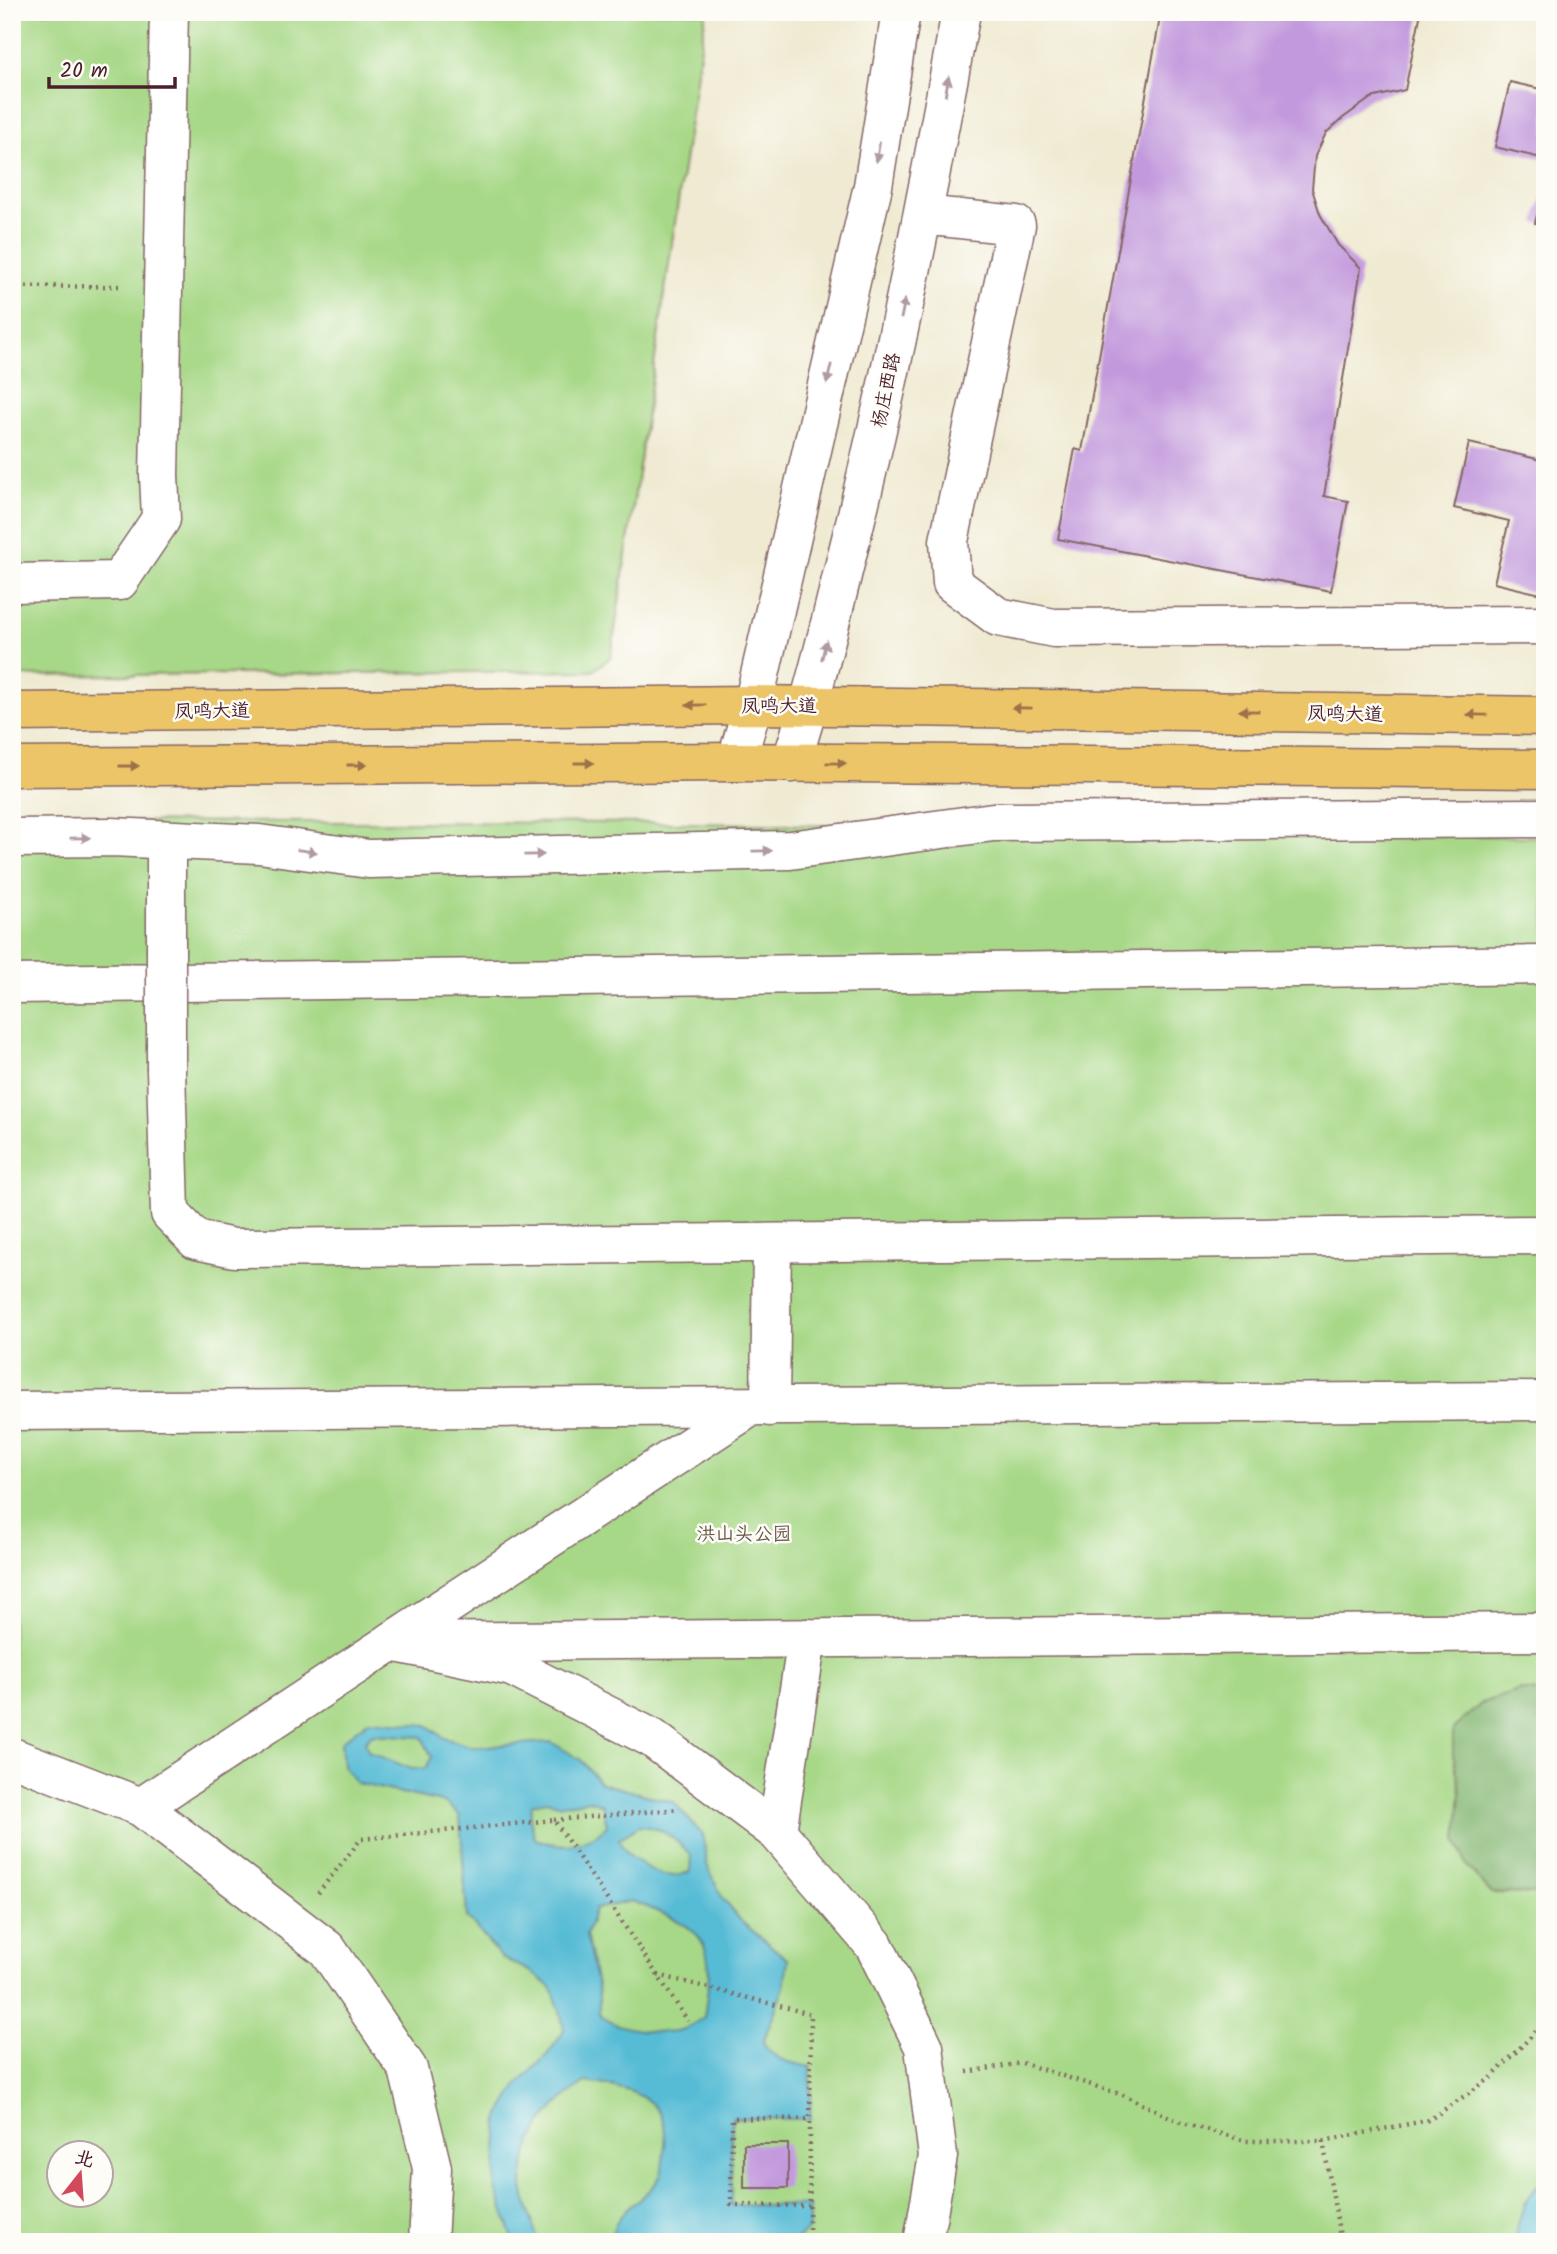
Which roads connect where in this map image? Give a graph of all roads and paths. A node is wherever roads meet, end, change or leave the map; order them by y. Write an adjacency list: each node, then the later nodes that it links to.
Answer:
1 (169, 12): 5 (street)
2 (901, 12): 9 (street, one-way to 9)
3 (961, 12): 4 (street, 杨庄西路, one-way to 3)
4 (923, 215): 8 (street); 10 (street, 杨庄西路, one-way to 4)
5 (163, 286): 6 (path); 7 (street)
6 (12, 287)
7 (12, 583)
8 (1545, 625)
9 (753, 705): 10 (main road, 凤鸣大道); 11 (main road, 凤鸣大道, one-way to 11); 13 (street)
10 (810, 705): 12 (main road, 凤鸣大道, one-way to 10); 14 (street, 杨庄西路)
11 (12, 712)
12 (1545, 716)
13 (736, 762): 14 (main road); 15 (main road, one-way to 13)
14 (791, 763): 16 (main road, one-way to 16)
15 (12, 767)
16 (1545, 769)
17 (1545, 818): 19 (street, one-way to 17)
18 (12, 838): 19 (street, one-way to 19)
19 (166, 840): 23 (street, bridge)
20 (1545, 965): 21 (street)
21 (12, 984)
22 (1545, 1235): 23 (street)
23 (772, 1243): 25 (street)
24 (1545, 1401): 25 (street)
25 (761, 1406): 26 (street); 29 (street)
26 (12, 1411)
27 (1545, 1632): 28 (street)
28 (807, 1638): 29 (street); 34 (street)
29 (391, 1642): 31 (street); 32 (street)
30 (12, 1757): 32 (street)
31 (739, 1804): 33 (path); 34 (street)
32 (141, 1807): 35 (street)
33 (554, 1820): 35 (path); 36 (path)
34 (776, 1832): 39 (street)
35 (293, 1923): 43 (street)
36 (657, 1974): 37 (path); 40 (path)
37 (688, 2021)
38 (1545, 2022): 41 (path)
39 (928, 2079): 41 (path); 45 (street)
40 (810, 2119): 42 (path); 42 (path)
41 (1323, 2141): 46 (path)
42 (809, 2206): 44 (path)
43 (428, 2242)
44 (808, 2242)
45 (923, 2242)
46 (1341, 2242)

